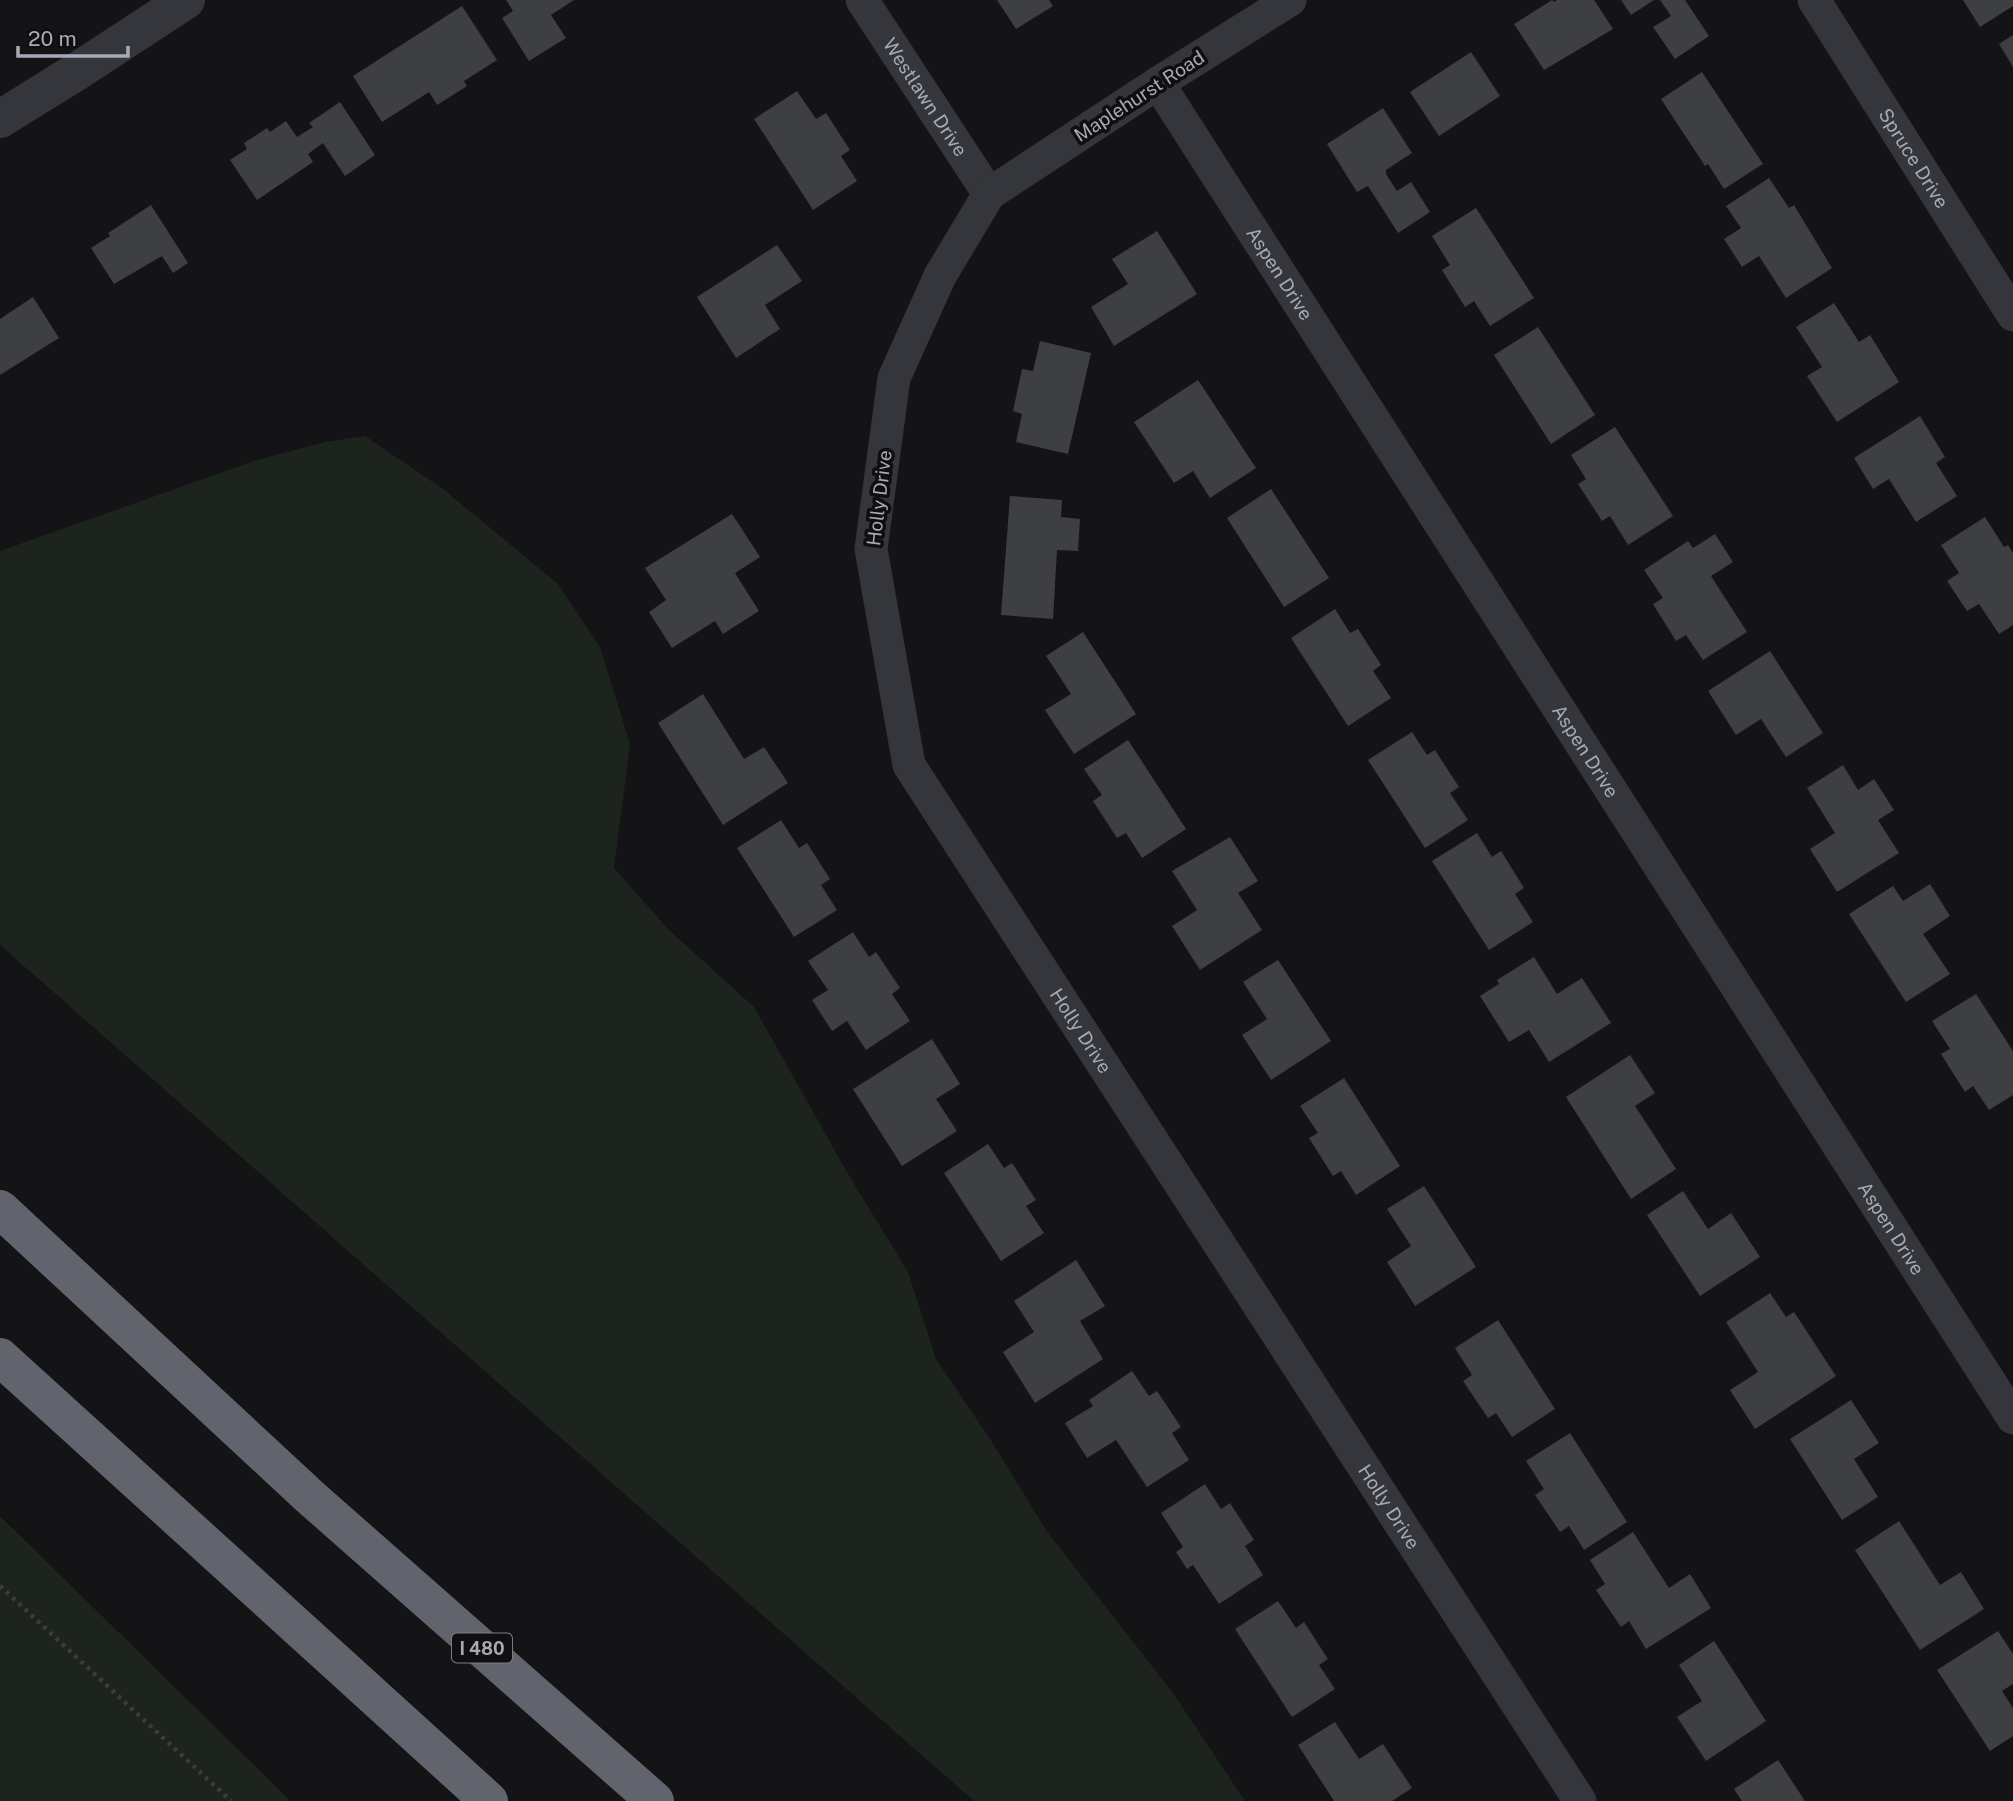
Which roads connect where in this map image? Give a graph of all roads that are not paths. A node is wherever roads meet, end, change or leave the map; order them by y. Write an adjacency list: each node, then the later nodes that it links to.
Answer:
1 (186, 0): 6 (street)
2 (862, 0): 7 (street, Westlawn Drive)
3 (1290, 0): 5 (street, Maplehurst Road)
4 (1814, 0): 8 (street, Spruce Drive)
5 (1158, 83): 7 (street, Maplehurst Road); 11 (street, Aspen Drive)
6 (0, 119)
7 (989, 194): 14 (street, Holly Drive)
8 (2013, 316)
9 (0, 1209): 13 (highway, I 480)
10 (0, 1357): 12 (highway)
11 (2013, 1418)
12 (489, 1801)
13 (654, 1801)
14 (1580, 1801)

